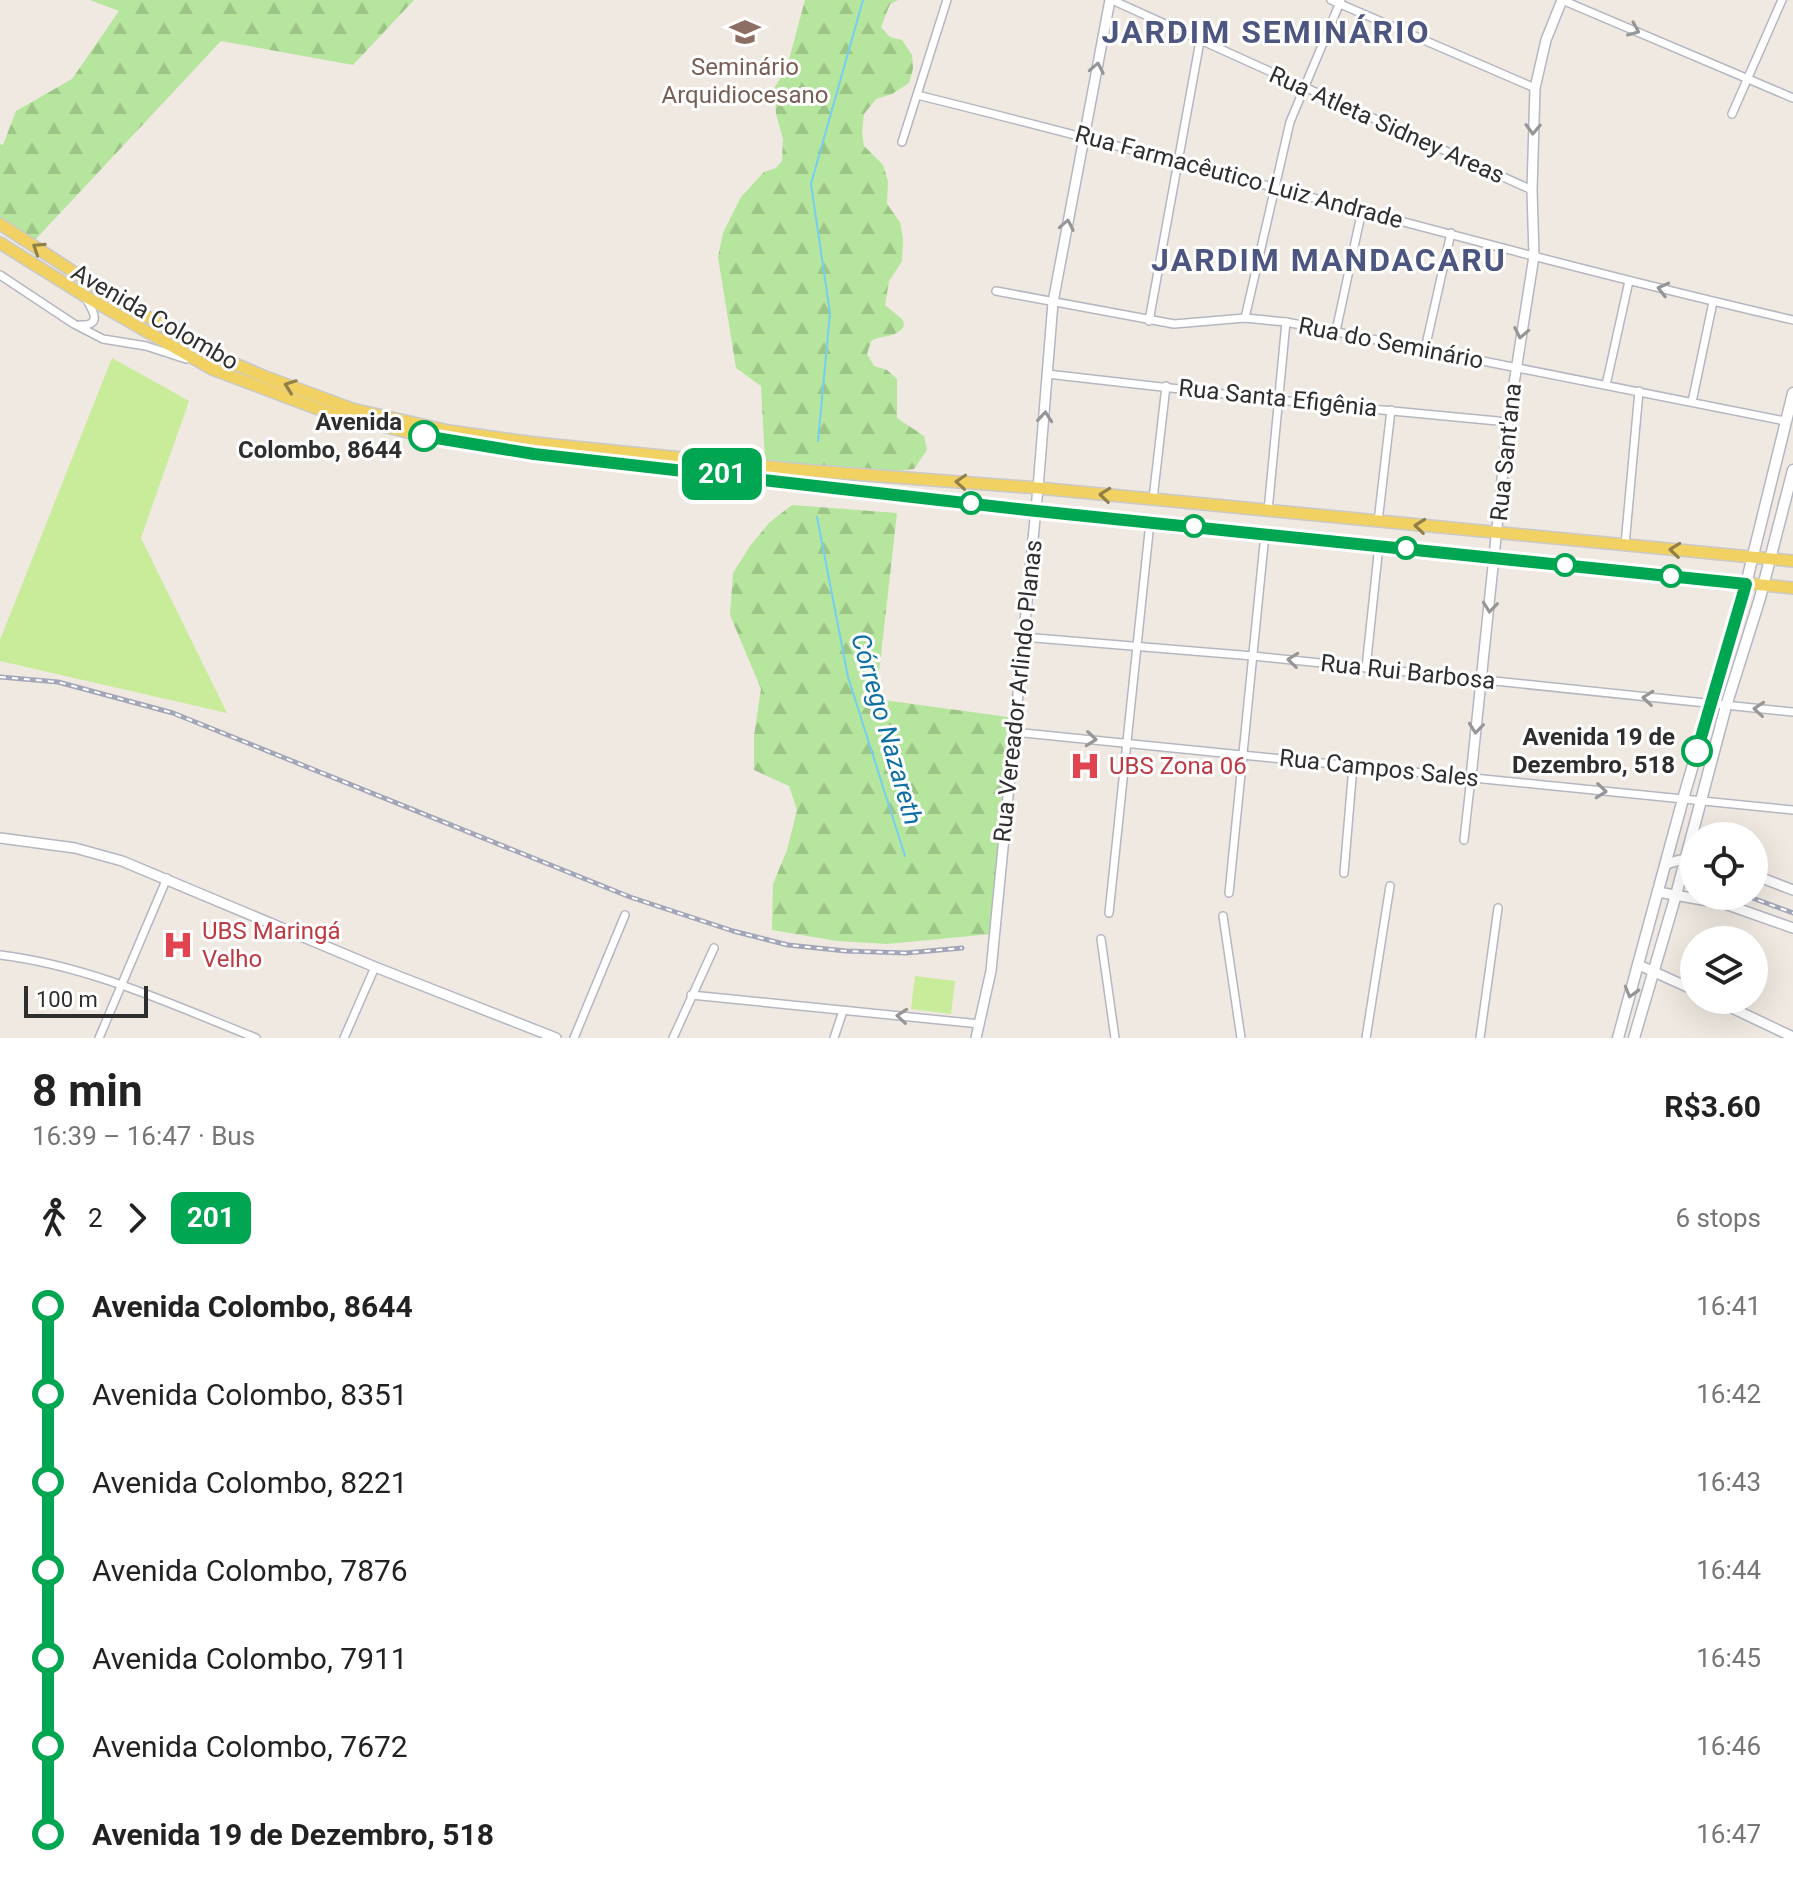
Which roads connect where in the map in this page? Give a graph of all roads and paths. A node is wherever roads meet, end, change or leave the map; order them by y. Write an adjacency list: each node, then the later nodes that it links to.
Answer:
1 (947, 0): 11 (street)
2 (1111, 0): 7 (street, Rua Atleta Sidney Areas); 14 (street, Rua Vereador Arlindo Planas, one-way to 2)
3 (1562, 0): 8 (street, one-way to 8); 10 (street, Rua Sant'ana)
4 (1782, 0): 6 (street); 8 (street)
5 (1337, 1): 9 (street); 10 (street)
6 (1793, 5)
7 (1200, 41): 9 (street, Rua Atleta Sidney Areas); 16 (street)
8 (1747, 78): 12 (street); 13 (street)
9 (1303, 88): 17 (street); 18 (street, Rua Atleta Sidney Areas)
10 (1535, 88): 18 (street, Rua Sant'ana, one-way to 18)
11 (917, 95): 14 (street, Rua Farmacêutico Luiz Andrade); 15 (street)
12 (1793, 98)
13 (1732, 114)
14 (1084, 136): 16 (street, Rua Farmacêutico Luiz Andrade); 28 (street, Rua Vereador Arlindo Planas, one-way to 14)
15 (902, 142)
16 (1180, 160): 17 (street, Rua Farmacêutico Luiz Andrade); 32 (street)
17 (1273, 186): 19 (street, Rua Farmacêutico Luiz Andrade); 30 (street)
18 (1532, 190): 23 (street, Rua Sant'ana)
19 (1362, 210): 21 (street, Rua Farmacêutico Luiz Andrade); 35 (street)
20 (0, 224): 50 (main road, Avenida Colombo, one-way to 20)
21 (1451, 233): 23 (street, Rua Farmacêutico Luiz Andrade); 36 (street)
22 (0, 243): 27 (main road, Avenida Colombo)
23 (1534, 256): 25 (street, Rua Farmacêutico Luiz Andrade); 37 (street, Rua Sant'ana, one-way to 37)
24 (0, 275): 34 (street)
25 (1629, 281): 29 (street, Rua Farmacêutico Luiz Andrade, one-way to 25); 40 (street)
26 (996, 291): 28 (street, Rua do Seminário)
27 (85, 296): 34 (street); 38 (main road, Avenida Colombo)
28 (1053, 302): 32 (street, Rua do Seminário); 39 (street, Rua Vereador Arlindo Planas)
29 (1713, 302): 31 (street, Rua Farmacêutico Luiz Andrade); 45 (street)
30 (1245, 318): 32 (street, Rua do Seminário); 33 (street, Rua do Seminário)
31 (1793, 320)
32 (1149, 321)
33 (1286, 322): 35 (street, Rua do Seminário); 44 (street)
34 (74, 324): 38 (street)
35 (1336, 331): 36 (street, Rua do Seminário)
36 (1425, 349): 37 (street, Rua do Seminário)
37 (1515, 367): 40 (street, Rua do Seminário); 48 (street, Rua Sant'ana)
38 (210, 368): 55 (main road, Avenida Colombo)
39 (1047, 374): 41 (street, Rua Santa Efigênia); 50 (street, Rua Vereador Arlindo Planas, one-way to 39)
40 (1606, 385): 42 (street, Rua do Seminário)
41 (1166, 386): 44 (street, Rua Santa Efigênia); 53 (street)
42 (1639, 391): 45 (street, Rua do Seminário); 63 (street)
43 (1793, 393): 47 (main road)
44 (1277, 400): 46 (street, Rua Santa Efigênia); 56 (street)
45 (1692, 402): 47 (street, Rua do Seminário)
46 (1391, 410): 48 (street, Rua Santa Efigênia); 58 (street)
47 (1785, 421): 51 (main road)
48 (1508, 422): 61 (street, Rua Sant'ana)
49 (1793, 470): 52 (main road)
50 (1038, 488): 53 (main road, Avenida Colombo, one-way to 50); 55 (street, Rua Vereador Arlindo Planas)
51 (1768, 488): 52 (main road); 65 (main road)
52 (1787, 494): 66 (main road)
53 (1153, 499): 54 (main road, Avenida Colombo)
54 (1209, 505): 56 (main road, Avenida Colombo); 59 (main road)
55 (1036, 511): 57 (main road, Avenida Colombo); 71 (street, Rua Vereador Arlindo Planas)
56 (1268, 511): 58 (main road, Avenida Colombo)
57 (1150, 522): 59 (main road, Avenida Colombo); 72 (street)
58 (1378, 522): 61 (main road, Avenida Colombo, one-way to 58)
59 (1207, 528): 60 (main road, Avenida Colombo)
60 (1265, 534): 62 (main road, Avenida Colombo); 73 (street)
61 (1497, 534): 63 (main road, Avenida Colombo); 64 (street, Rua Sant'ana)
62 (1379, 545): 64 (main road, Avenida Colombo); 74 (street)
63 (1625, 545): 65 (main road, Avenida Colombo, one-way to 63)
64 (1495, 557): 68 (main road, Avenida Colombo); 75 (street, Rua Sant'ana, one-way to 75)
65 (1753, 557): 66 (main road, Avenida Colombo); 68 (main road)
66 (1770, 560): 67 (main road, Avenida Colombo); 69 (main road)
67 (1793, 561)
68 (1746, 584): 69 (main road, Avenida Colombo); 76 (main road)
69 (1763, 585): 70 (main road, Avenida Colombo); 77 (main road)
70 (1793, 588)
71 (1023, 637): 72 (street, Rua Rui Barbosa); 79 (street, Rua Vereador Arlindo Planas)
72 (1136, 645): 73 (street, Rua Rui Barbosa); 80 (street)
73 (1253, 656): 74 (street, Rua Rui Barbosa, one-way to 73); 81 (street)
74 (1366, 668): 75 (street, Rua Rui Barbosa)
75 (1482, 679): 76 (street, Rua Rui Barbosa, one-way to 75); 83 (street, Rua Sant'ana, one-way to 83)
76 (1711, 705): 77 (street, Rua Rui Barbosa); 84 (main road)
77 (1726, 706): 78 (street, Rua Rui Barbosa, one-way to 77); 85 (main road)
78 (1793, 712)
79 (1013, 732): 80 (street, Rua Campos Sales, one-way to 80); 117 (street, Rua Vereador Arlindo Planas)
80 (1125, 743): 81 (street, Rua Campos Sales); 102 (street)
81 (1243, 754): 82 (street, Rua Campos Sales); 99 (street)
82 (1353, 766): 83 (street, Rua Campos Sales); 92 (street)
83 (1471, 777): 84 (street, Rua Campos Sales, one-way to 84); 89 (street, Rua Sant'ana)
84 (1683, 799): 85 (street, Rua Campos Sales); 91 (main road)
85 (1700, 801): 86 (street, Rua Campos Sales); 87 (main road)
86 (1793, 810)
87 (1697, 822)
88 (0, 838): 93 (street)
89 (1464, 840)
90 (1680, 863): 91 (street)
91 (1666, 864): 98 (main road)
92 (1344, 873)
93 (167, 878): 110 (street); 112 (street)
94 (1768, 880): 97 (street)
95 (1390, 886): 129 (street)
96 (1680, 886): 100 (main road)
97 (1793, 890)
98 (1658, 892): 100 (street); 109 (main road)
99 (1229, 893)
100 (1676, 895): 105 (street); 111 (main road)
101 (1498, 908): 130 (street)
102 (1109, 913)
103 (625, 915): 123 (street)
104 (1223, 916): 128 (street)
105 (1793, 928)
106 (1101, 939): 127 (street)
107 (714, 948): 114 (street)
108 (0, 955): 112 (street)
109 (1639, 965): 111 (street); 131 (main road, one-way to 131)
110 (375, 967): 121 (street); 122 (street)
111 (1653, 971): 113 (street); 132 (main road)
112 (121, 984): 119 (street); 120 (street)
113 (1680, 984)
114 (691, 995): 115 (street); 124 (street)
115 (843, 1011): 117 (street, one-way to 115); 125 (street)
116 (1745, 1014): 118 (street)
117 (980, 1024): 126 (street, Rua Vereador Arlindo Planas)
118 (1793, 1037)
119 (99, 1038)
120 (256, 1038)
121 (344, 1038)
122 (556, 1038)
123 (574, 1038)
124 (673, 1038)
125 (834, 1038)
126 (976, 1038)
127 (1115, 1038)
128 (1241, 1038)
129 (1366, 1038)
130 (1480, 1038)
131 (1618, 1038)
132 (1634, 1038)

